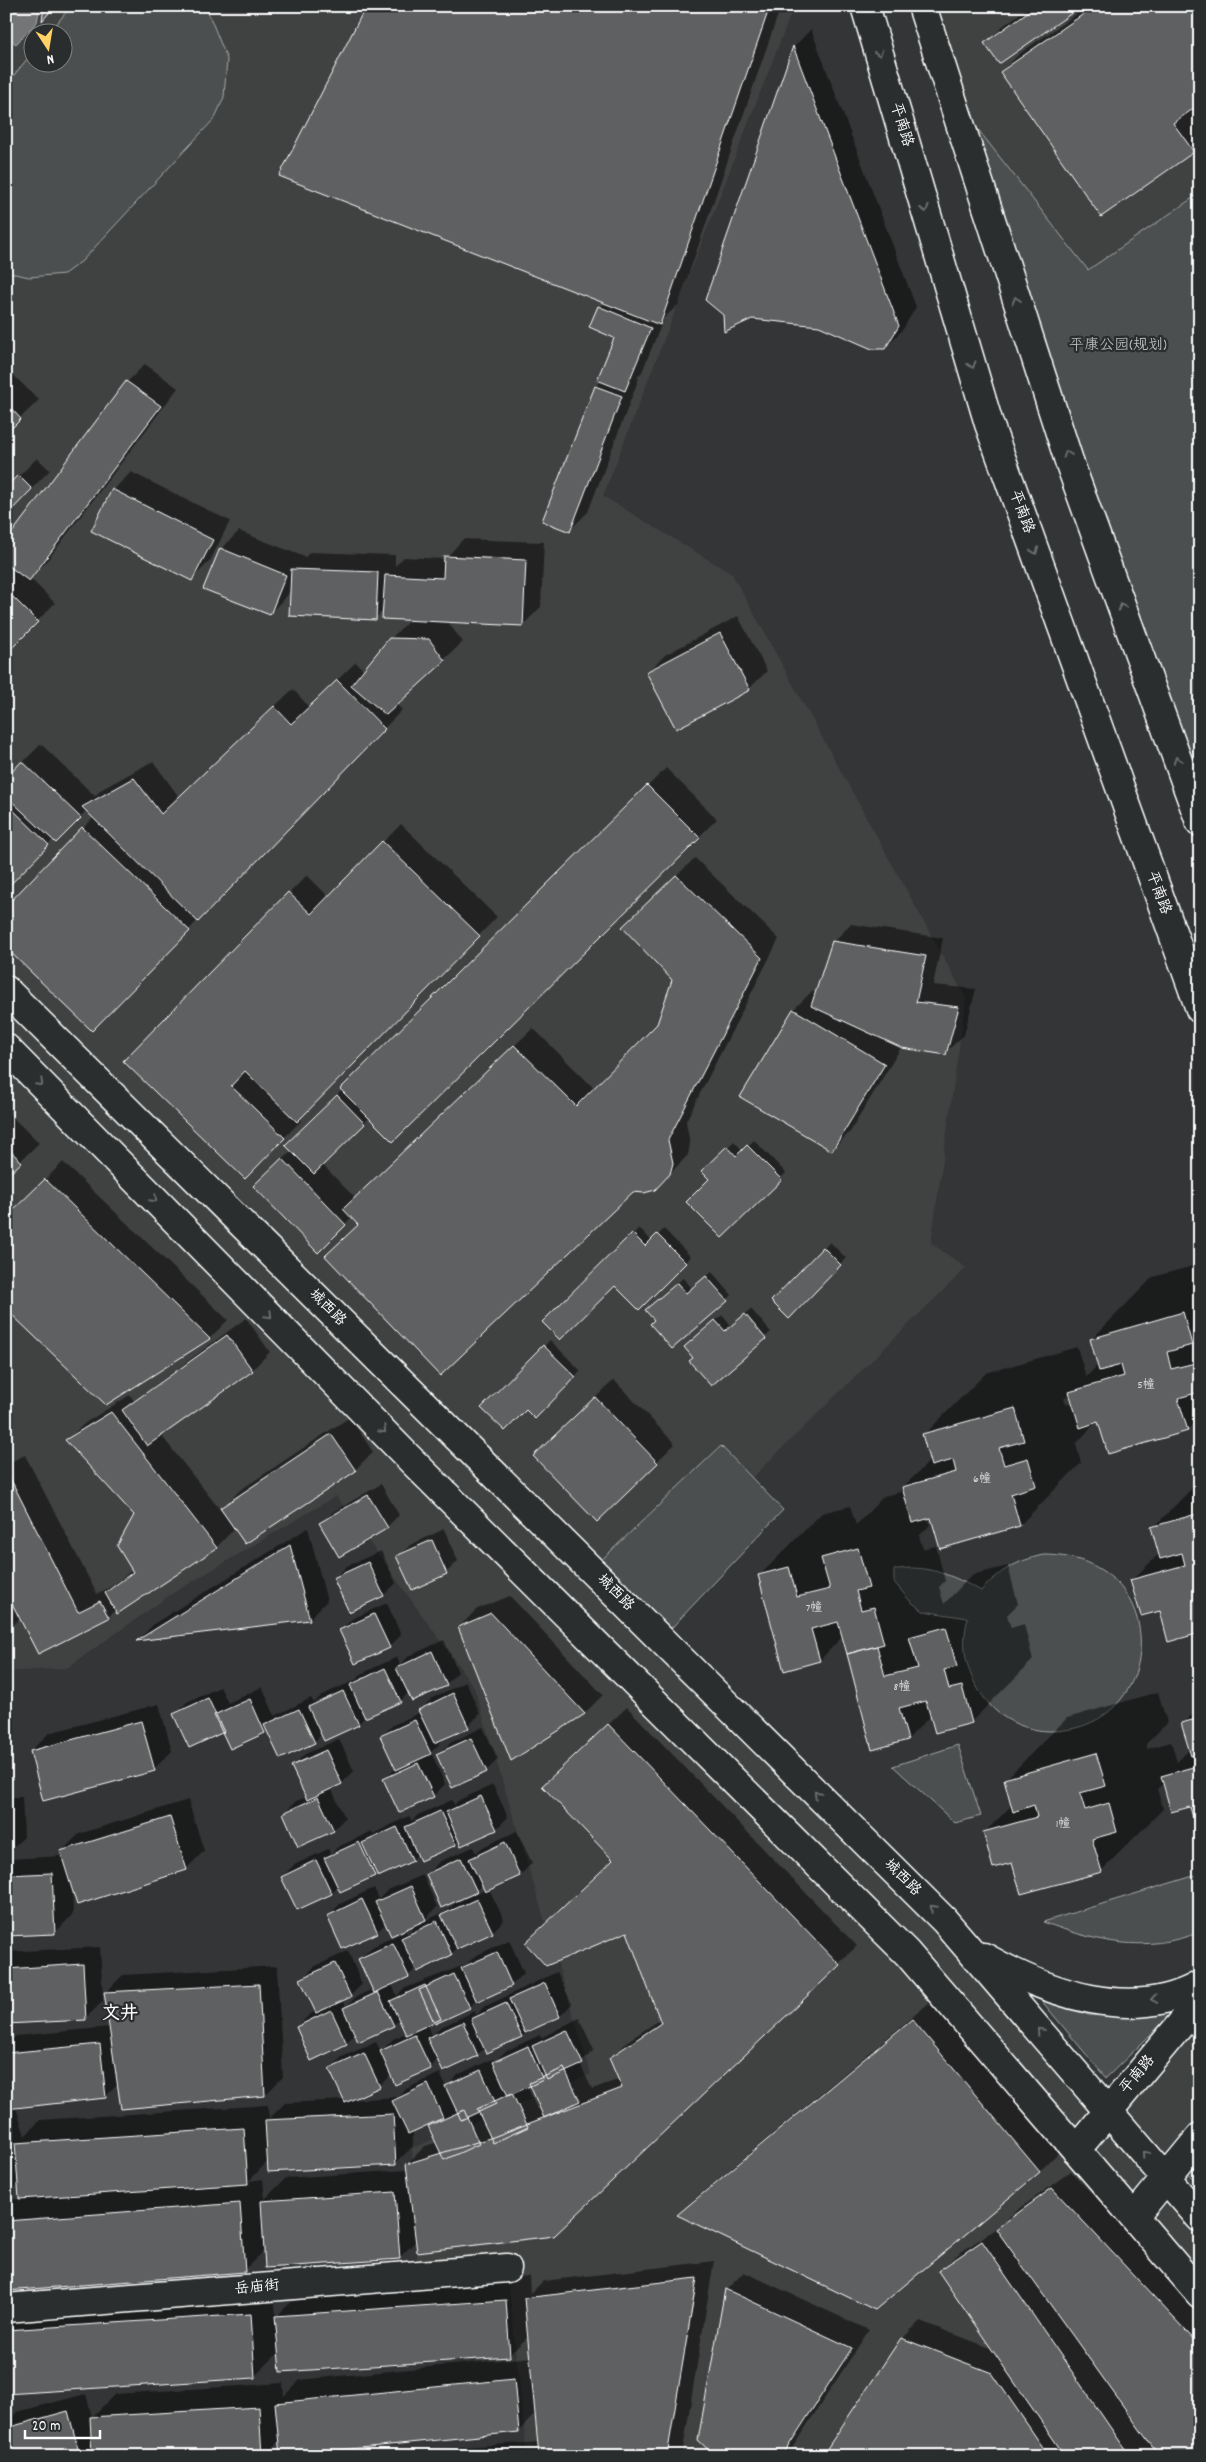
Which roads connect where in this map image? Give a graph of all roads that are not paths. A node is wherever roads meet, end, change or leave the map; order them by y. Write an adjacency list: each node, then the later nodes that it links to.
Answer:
1 (865, 6): 5 (main road, 平南路, one-way to 5)
2 (922, 6): 3 (main road, one-way to 2)
3 (1200, 822)
4 (6, 990): 7 (main road, 城西路, one-way to 4)
5 (1200, 1009)
6 (6, 1048): 12 (main road, one-way to 12)
7 (970, 1949): 8 (main road, one-way to 7); 10 (main road, 城西路, one-way to 7)
8 (1200, 1985)
9 (1200, 2001): 10 (main road, 平南路)
10 (1108, 2111): 12 (main road, 平南路); 13 (main road, 城西路, one-way to 10)
11 (1200, 2137): 13 (main road)
12 (1076, 2150): 14 (main road)
13 (1165, 2178): 14 (main road); 15 (main road, 城西路)
14 (1134, 2217): 17 (main road)
15 (1200, 2218)
16 (507, 2268): 18 (main road, 岳庙街)
17 (1200, 2294)
18 (6, 2308)

